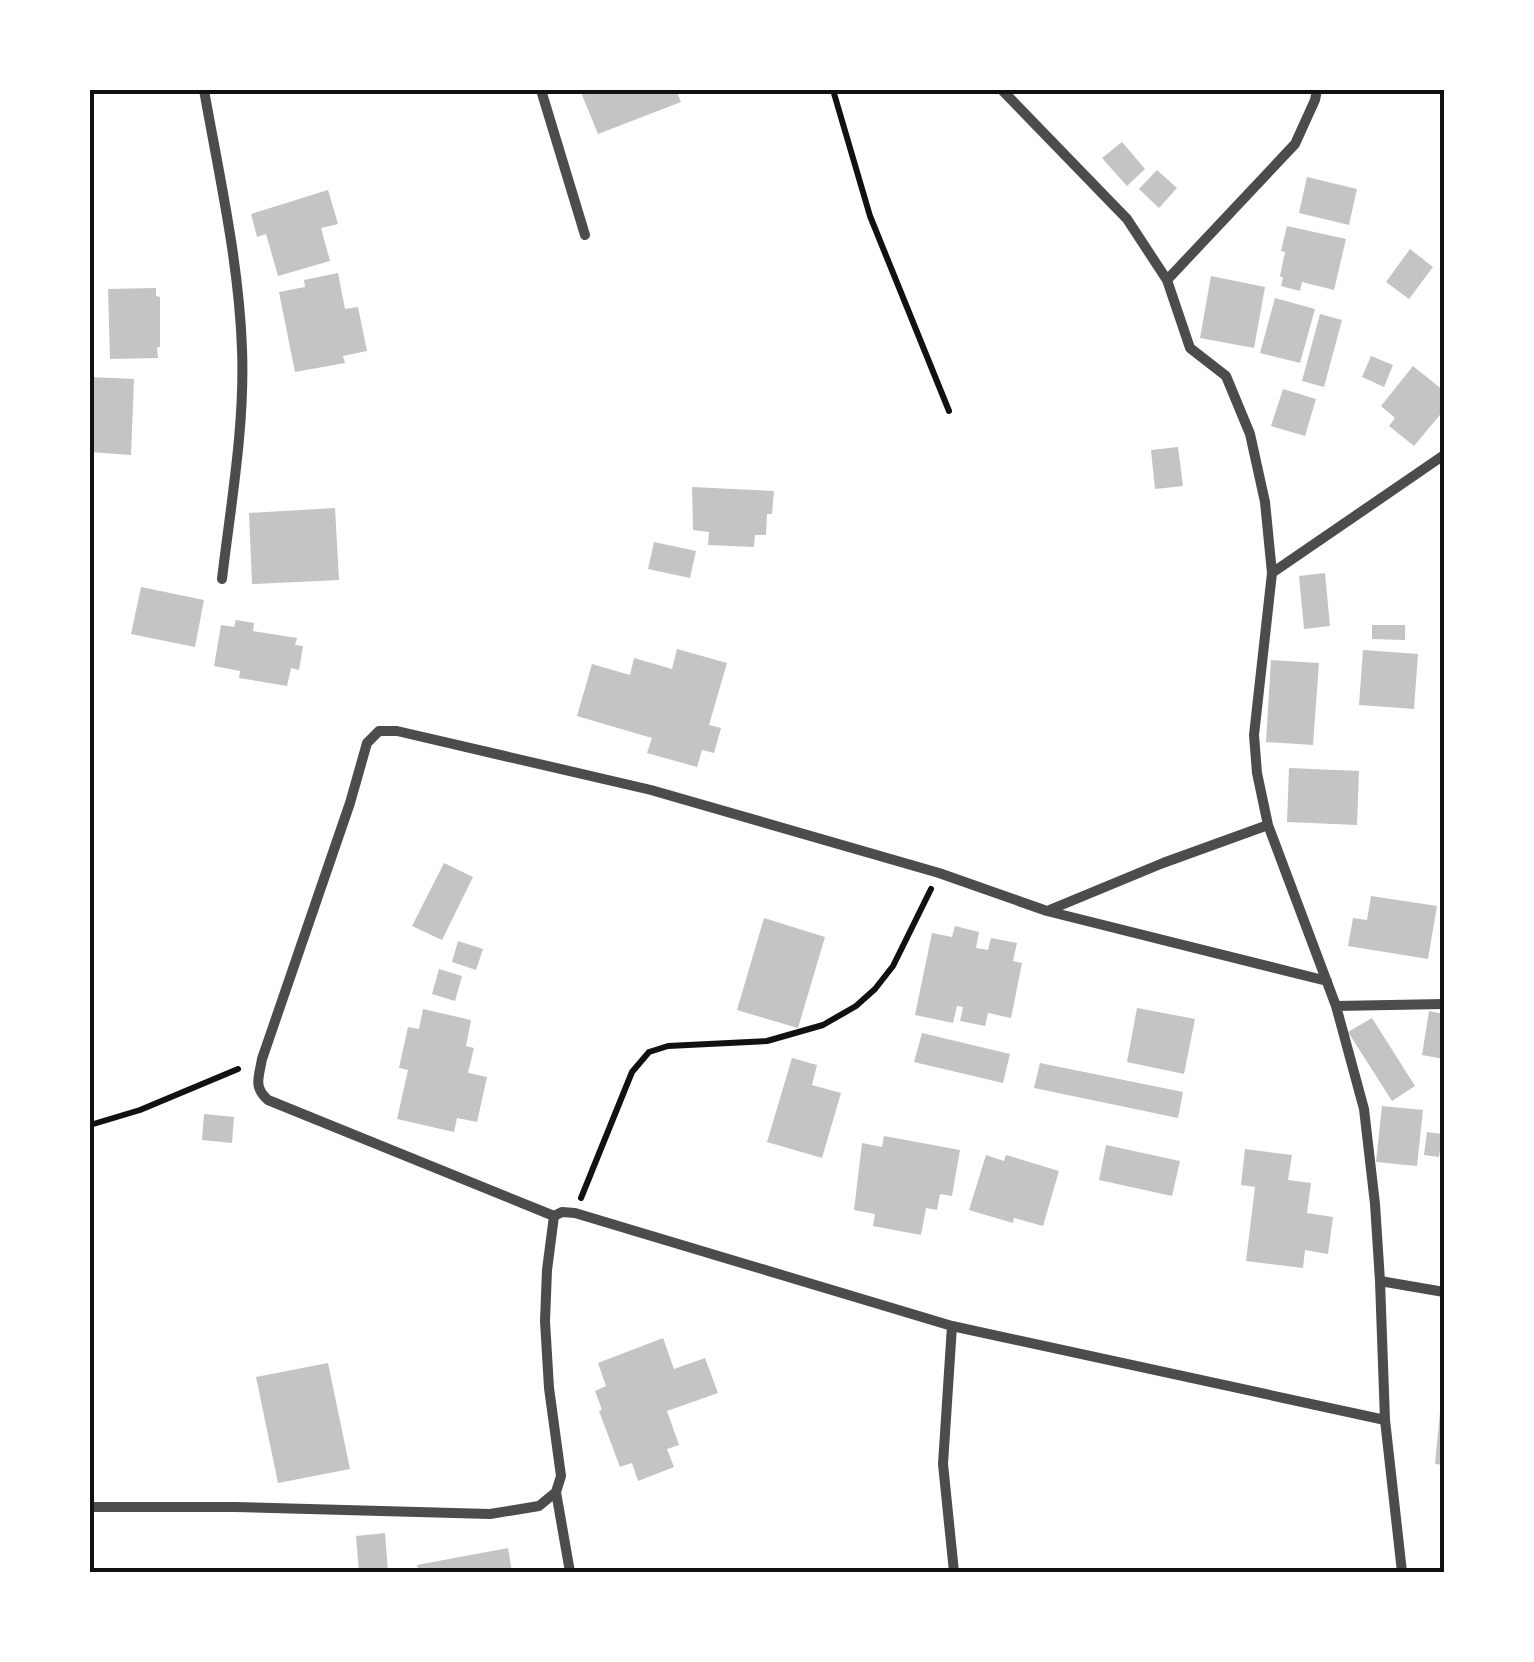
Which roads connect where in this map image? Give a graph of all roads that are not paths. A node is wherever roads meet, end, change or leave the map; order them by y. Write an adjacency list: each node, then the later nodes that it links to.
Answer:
1 (204, 90): 9 (street)
2 (541, 90): 5 (street)
3 (1002, 90): 6 (street)
4 (1317, 90): 6 (street)
5 (585, 236)
6 (1167, 280): 8 (street)
7 (1444, 455): 8 (street)
8 (1272, 573): 10 (street)
9 (222, 579)
10 (1268, 825): 11 (street); 12 (street)
11 (1047, 911): 12 (street); 15 (street)
12 (1327, 981): 14 (street)
13 (1444, 1004): 14 (street)
14 (1336, 1006): 16 (street)
15 (554, 1216): 18 (street); 20 (street)
16 (1380, 1281): 17 (street); 19 (street)
17 (1444, 1292)
18 (952, 1326): 19 (street); 23 (street)
19 (1385, 1420): 24 (street)
20 (556, 1492): 21 (street); 22 (street)
21 (90, 1507)
22 (570, 1572)
23 (954, 1572)
24 (1402, 1572)

